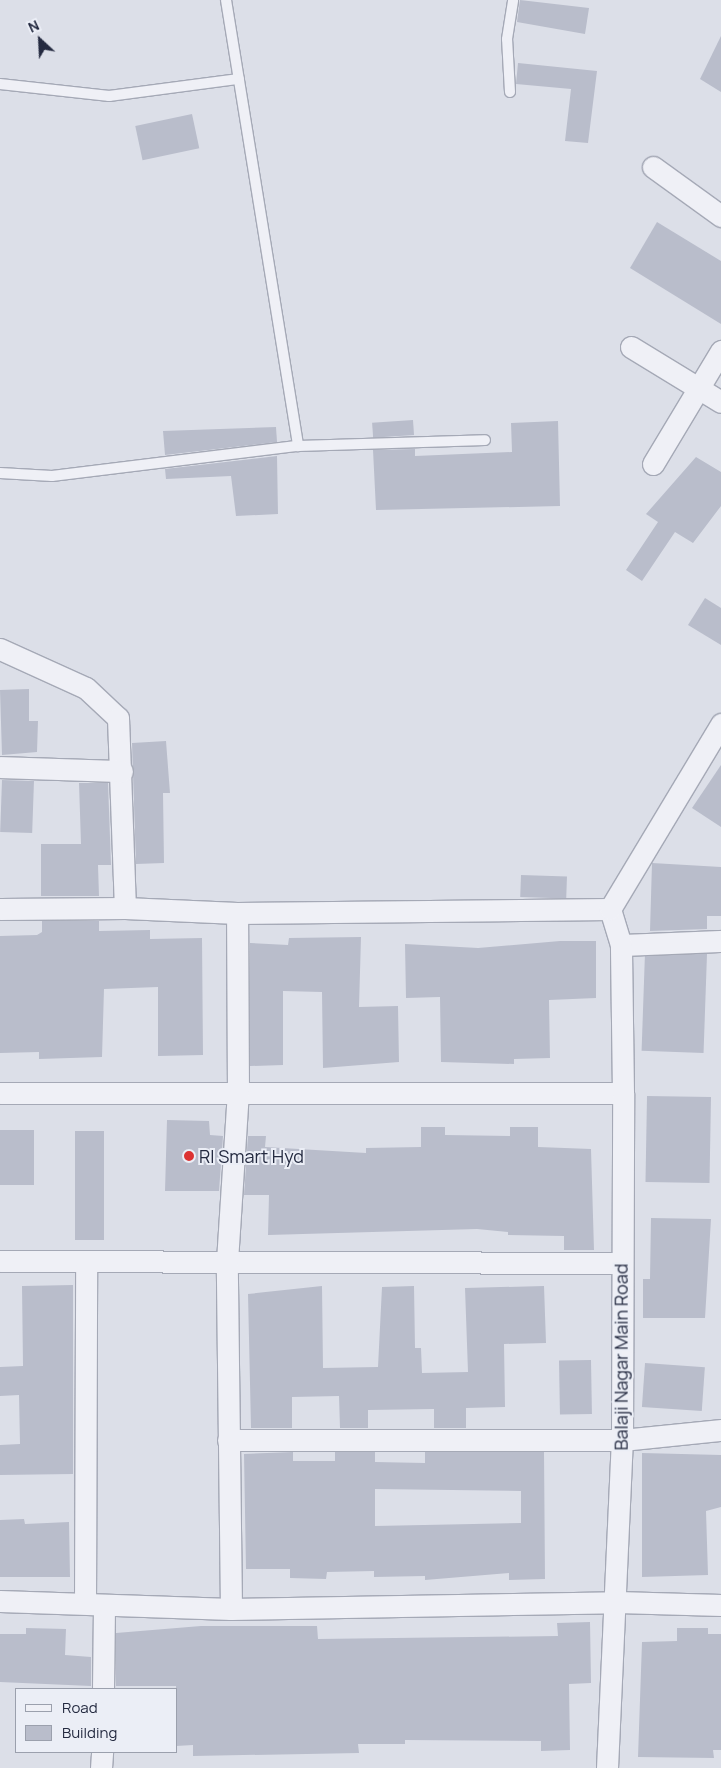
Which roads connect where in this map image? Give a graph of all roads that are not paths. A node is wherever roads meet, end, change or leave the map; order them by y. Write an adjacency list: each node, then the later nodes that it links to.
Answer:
1 (226, 0): 3 (lane)
2 (513, 0): 5 (lane)
3 (239, 79): 4 (lane); 13 (lane)
4 (0, 84)
5 (510, 92)
6 (652, 167): 7 (street)
7 (721, 216)
8 (631, 346): 10 (street)
9 (721, 351): 10 (street)
10 (699, 388): 11 (street); 14 (street)
11 (721, 402)
12 (485, 440): 13 (lane)
13 (298, 446): 15 (lane)
14 (653, 464)
15 (0, 473)
16 (2, 651): 20 (street)
17 (721, 724): 18 (street)
18 (714, 757): 23 (street)
19 (0, 767): 20 (street)
20 (122, 771): 21 (street)
21 (125, 908): 22 (street); 24 (street)
22 (0, 909)
23 (610, 909): 24 (street); 26 (street, Balaji Nagar Main Road)
24 (237, 913): 28 (street)
25 (721, 941): 26 (street)
26 (621, 945): 29 (street, Balaji Nagar Main Road)
27 (0, 1093): 28 (street)
28 (238, 1093): 29 (street); 31 (street)
29 (623, 1094): 33 (street, Balaji Nagar Main Road)
30 (0, 1261): 32 (street)
31 (226, 1261): 32 (street); 33 (street); 35 (street)
32 (86, 1263): 39 (street)
33 (622, 1263): 36 (street, Balaji Nagar Main Road)
34 (721, 1430): 36 (street)
35 (228, 1440): 36 (street); 41 (street)
36 (622, 1440): 38 (street, Balaji Nagar Main Road)
37 (0, 1601): 39 (street)
38 (617, 1602): 40 (street); 41 (street); 45 (street, Balaji Nagar Main Road)
39 (95, 1604): 41 (street); 42 (street)
40 (721, 1605)
41 (231, 1609)
42 (103, 1688)
43 (102, 1753): 44 (street)
44 (101, 1768)
45 (607, 1768)

